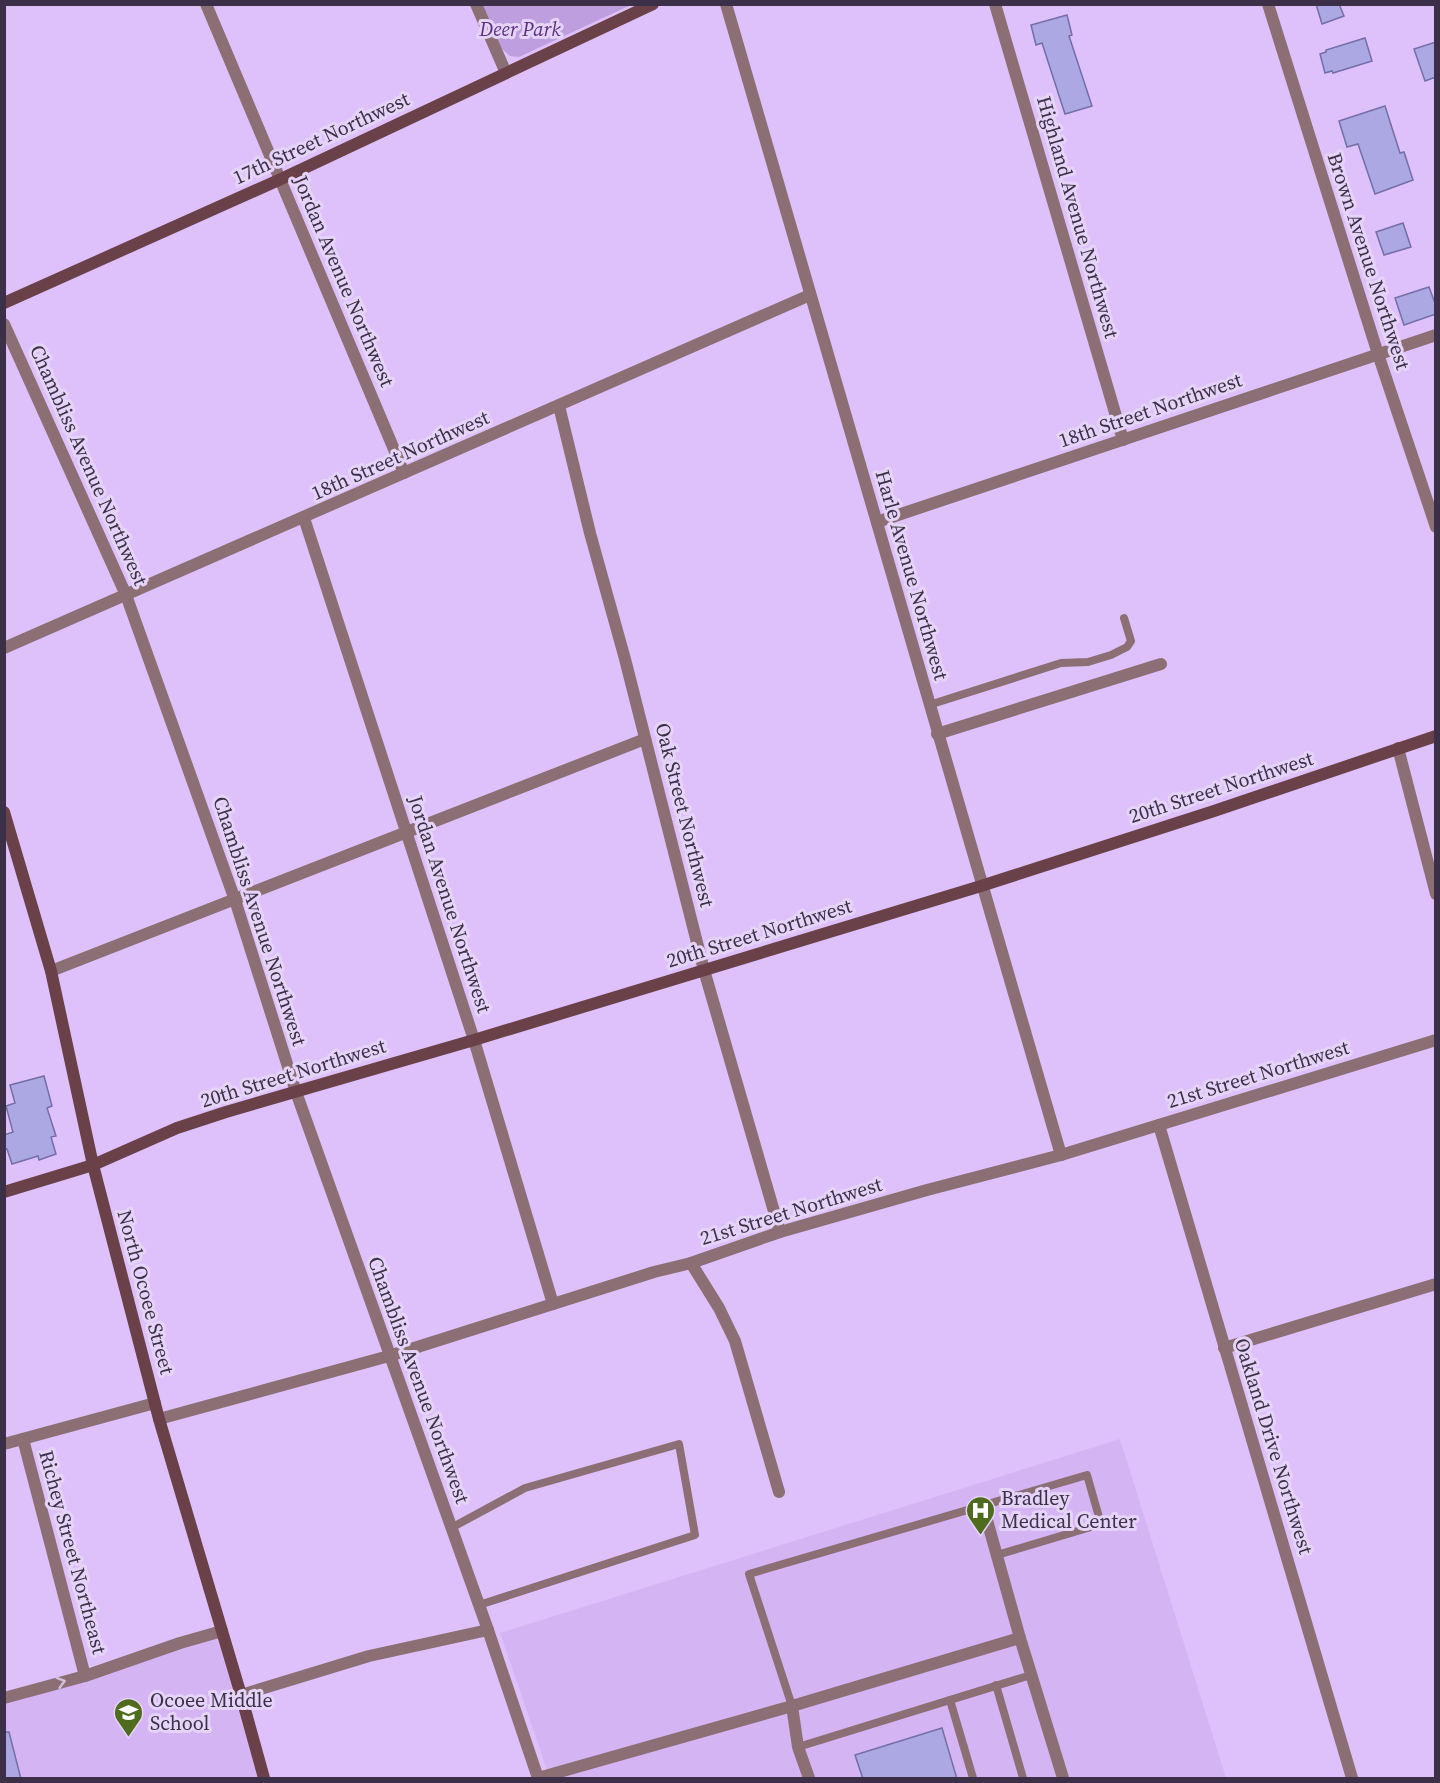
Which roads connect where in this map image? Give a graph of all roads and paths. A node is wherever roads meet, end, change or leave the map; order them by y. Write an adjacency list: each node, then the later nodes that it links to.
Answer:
1 (206, 4): 8 (street, Jordan Avenue Northwest)
2 (476, 4): 7 (street)
3 (653, 4): 7 (street, 17th Street Northwest)
4 (726, 4): 9 (street, Harle Avenue Northwest)
5 (995, 4): 15 (street, Highland Avenue Northwest)
6 (1268, 4): 13 (street, Brown Avenue Northwest)
7 (506, 73): 8 (street, 17th Street Northwest)
8 (281, 179): 10 (street, 17th Street Northwest); 16 (street, Jordan Avenue Northwest)
9 (810, 294): 14 (street, 18th Street Northwest); 18 (street, Harle Avenue Northwest)
10 (4, 303)
11 (4, 324): 20 (street, Chambliss Avenue Northwest)
12 (1436, 335): 13 (street, 18th Street Northwest)
13 (1378, 354): 15 (street, 18th Street Northwest); 19 (street, Brown Avenue Northwest)
14 (558, 406): 16 (street, 18th Street Northwest); 27 (street, Oak Street Northwest)
15 (1123, 440): 18 (street, 18th Street Northwest)
16 (404, 473): 17 (street, 18th Street Northwest)
17 (304, 518): 20 (street, 18th Street Northwest); 30 (street, Jordan Avenue Northwest)
18 (876, 522): 24 (street, Harle Avenue Northwest)
19 (1436, 528)
20 (126, 596): 22 (street, 18th Street Northwest); 33 (street, Chambliss Avenue Northwest)
21 (1124, 618): 24 (lane)
22 (4, 648)
23 (1161, 664): 25 (street)
24 (929, 705): 25 (street, Harle Avenue Northwest)
25 (937, 734): 31 (street, Harle Avenue Northwest)
26 (1436, 736): 28 (street, 20th Street Northwest)
27 (645, 739): 30 (street); 34 (street, Oak Street Northwest)
28 (1398, 748): 31 (street, 20th Street Northwest); 32 (street)
29 (4, 812): 35 (street, North Ocoee Street)
30 (406, 831): 33 (street); 36 (street, Jordan Avenue Northwest)
31 (981, 886): 34 (street, 20th Street Northwest); 40 (street, Harle Avenue Northwest)
32 (1436, 894)
33 (235, 900): 35 (street); 38 (street, Chambliss Avenue Northwest)
34 (704, 970): 36 (street, 20th Street Northwest); 43 (street, Oak Street Northwest)
35 (51, 971): 41 (street, North Ocoee Street)
36 (474, 1040): 38 (street, 20th Street Northwest); 46 (street, Jordan Avenue Northwest)
37 (1436, 1040): 39 (street, 21st Street Northwest)
38 (296, 1092): 41 (street, 20th Street Northwest); 48 (street, Chambliss Avenue Northwest)
39 (1159, 1125): 40 (street, 21st Street Northwest); 47 (street, Oakland Drive Northwest)
40 (1061, 1155): 43 (street, 21st Street Northwest)
41 (93, 1165): 42 (street, 20th Street Northwest); 49 (street, North Ocoee Street)
42 (4, 1192)
43 (780, 1232): 44 (street, 21st Street Northwest)
44 (691, 1263): 46 (street, 21st Street Northwest); 53 (street)
45 (1436, 1284): 47 (street)
46 (553, 1304): 48 (street, 21st Street Northwest)
47 (1224, 1348): 75 (street, Oakland Drive Northwest)
48 (389, 1356): 50 (street, 21st Street Northwest); 55 (street, Chambliss Avenue Northwest)
49 (155, 1403): 50 (street, North Ocoee Street); 51 (street)
50 (159, 1419): 59 (street, North Ocoee Street)
51 (23, 1439): 52 (street); 62 (street, Richey Street Northeast)
52 (4, 1444)
53 (779, 1492)
54 (983, 1506): 56 (street); 56 (lane); 67 (lane)
55 (451, 1528): 57 (street, Chambliss Avenue Northwest); 57 (lane)
56 (997, 1555): 60 (street)
57 (479, 1605): 58 (street, Chambliss Avenue Northwest)
58 (488, 1630): 64 (street); 69 (street, Chambliss Avenue Northwest)
59 (222, 1631): 62 (street); 64 (street, North Ocoee Street)
60 (1020, 1638): 61 (street); 67 (street)
61 (1031, 1675): 63 (lane); 74 (street)
62 (85, 1676): 65 (street, one-way to 62)
63 (996, 1685): 66 (lane); 73 (lane)
64 (241, 1695): 70 (street, North Ocoee Street)
65 (4, 1698)
66 (950, 1700): 68 (lane); 72 (lane)
67 (792, 1706): 68 (street); 69 (street)
68 (798, 1747): 71 (street)
69 (538, 1778)
70 (264, 1779)
71 (809, 1779)
72 (974, 1779)
73 (1023, 1779)
74 (1063, 1779)
75 (1352, 1779)

